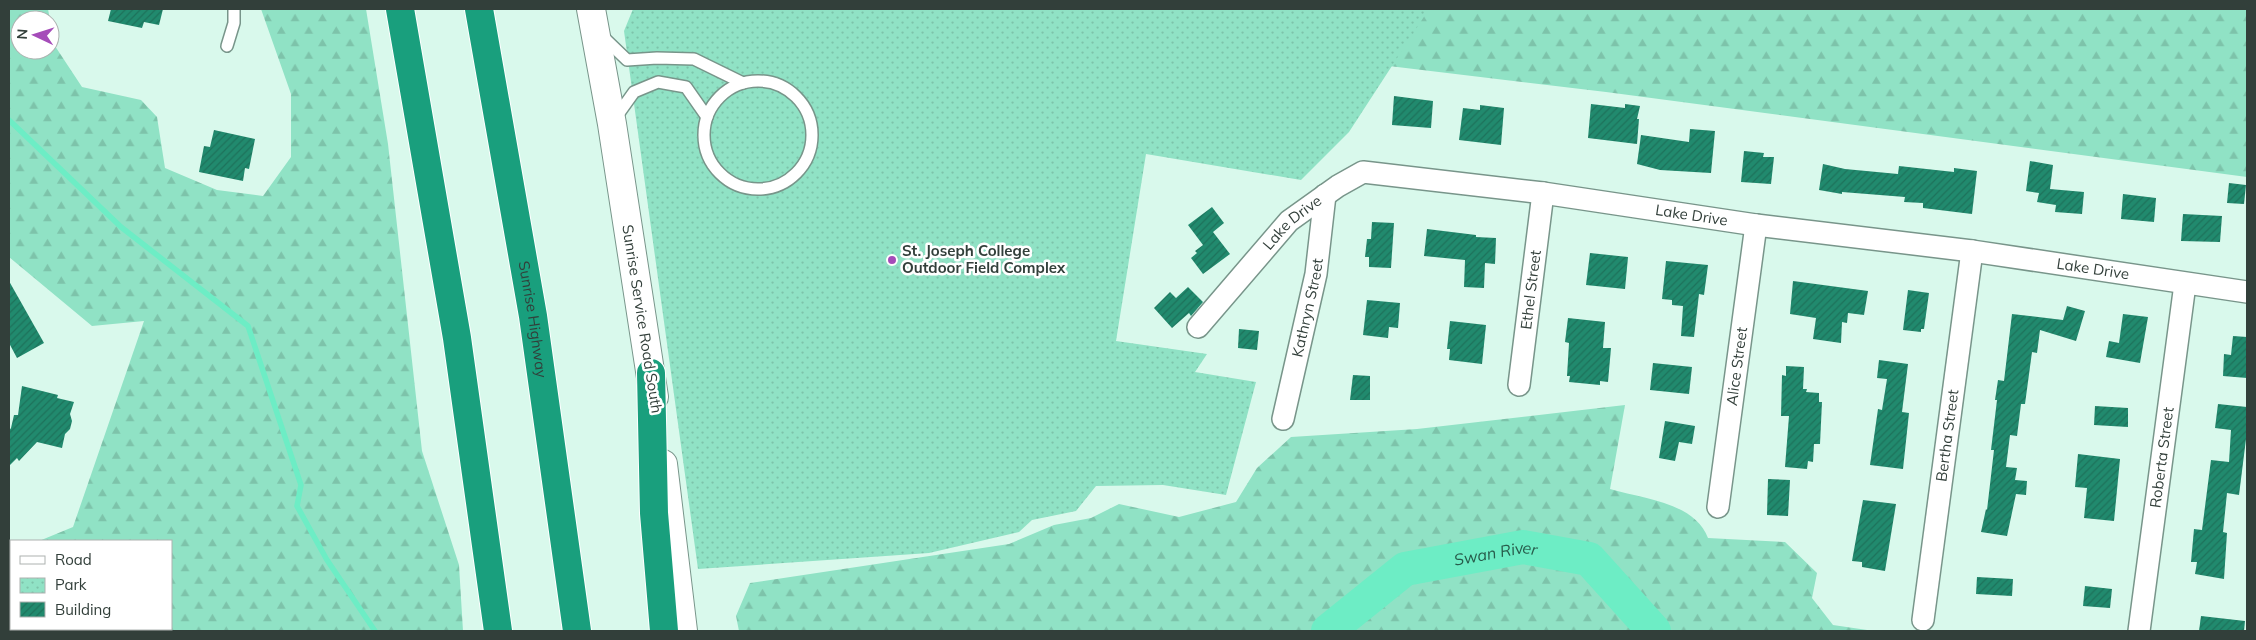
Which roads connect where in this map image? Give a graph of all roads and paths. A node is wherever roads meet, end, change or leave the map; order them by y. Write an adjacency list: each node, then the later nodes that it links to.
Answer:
1 (234, 9): 5 (lane)
2 (400, 9): 21 (highway)
3 (479, 9): 22 (highway, Sunrise Highway)
4 (593, 19): 6 (lane); 8 (main road, Sunrise Service Road South)
5 (227, 46)
6 (743, 83): 7 (lane); 7 (lane)
7 (707, 118): 8 (lane)
8 (612, 124): 16 (main road, Sunrise Service Road South)
9 (1543, 193): 10 (street, Lake Drive); 11 (street, Lake Drive); 17 (street, Ethel Street)
10 (1325, 195): 15 (street, Lake Drive); 18 (street, Kathryn Street)
11 (1756, 225): 12 (street, Lake Drive); 19 (street, Alice Street)
12 (1972, 251): 13 (street, Lake Drive); 20 (street, Bertha Street)
13 (2185, 284): 14 (street, Lake Drive); 25 (street, Roberta Street)
14 (2247, 292)
15 (1198, 327)
16 (651, 374): 23 (highway); 24 (main road, Sunrise Service Road South)
17 (1519, 385)
18 (1283, 419)
19 (1718, 507)
20 (1923, 620)
21 (498, 631)
22 (577, 631)
23 (664, 631)
24 (683, 631)
25 (2139, 631)

